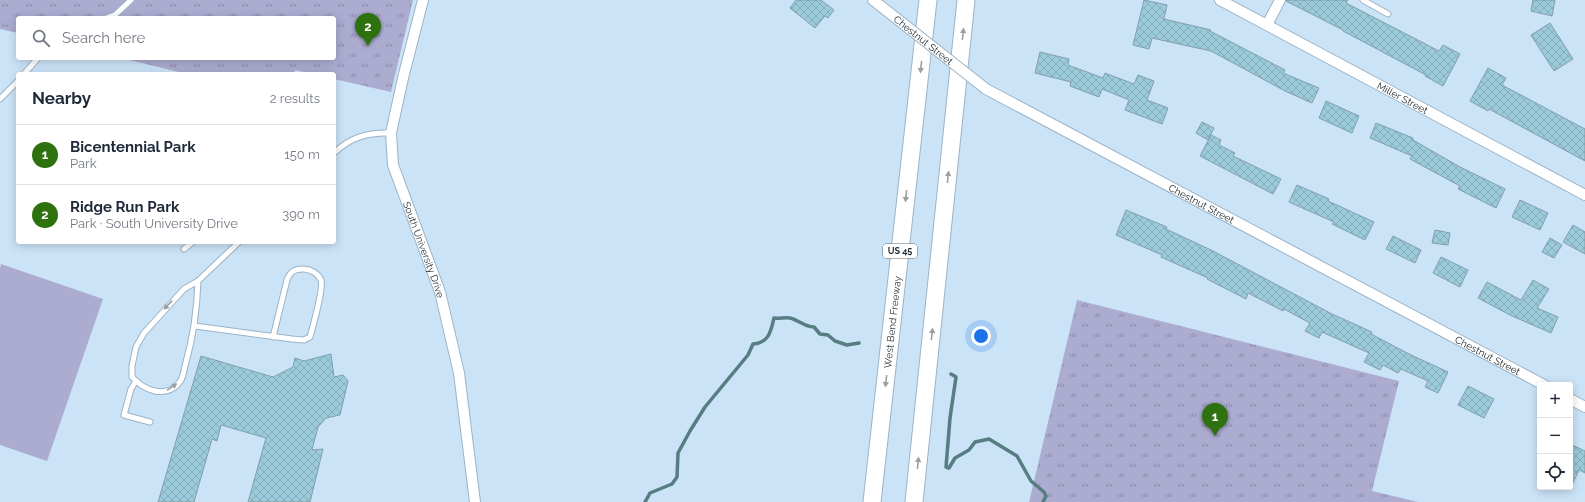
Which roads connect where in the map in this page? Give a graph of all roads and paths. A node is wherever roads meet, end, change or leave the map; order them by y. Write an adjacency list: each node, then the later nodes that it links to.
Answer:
1 (131, 0): 10 (lane)
2 (423, 0): 16 (street, South University Drive)
3 (873, 0): 26 (street, Chestnut Street, bridge)
4 (928, 0): 31 (highway, West Bend Freeway / US 45, one-way to 31)
5 (966, 0): 32 (highway, one-way to 5)
6 (1220, 0): 11 (street, Miller Street)
7 (1280, 0): 11 (street)
8 (1363, 0): 9 (lane)
9 (1388, 14)
10 (110, 16)
11 (1267, 25): 18 (street, Miller Street)
12 (36, 60): 13 (lane)
13 (26, 72)
14 (16, 83): 15 (lane)
15 (0, 99)
16 (391, 133): 17 (lane); 30 (street, South University Drive)
17 (336, 151)
18 (1585, 195)
19 (190, 244): 21 (lane)
20 (237, 244): 22 (lane)
21 (184, 249)
22 (198, 280): 23 (lane); 25 (lane, one-way to 25)
23 (195, 326): 24 (lane); 25 (lane, one-way to 23)
24 (273, 337): 24 (lane)
25 (136, 381): 29 (lane)
26 (1538, 382)
27 (1573, 401): 28 (street)
28 (1585, 407)
29 (150, 422)
30 (475, 502)
31 (872, 502)
32 (914, 502)

